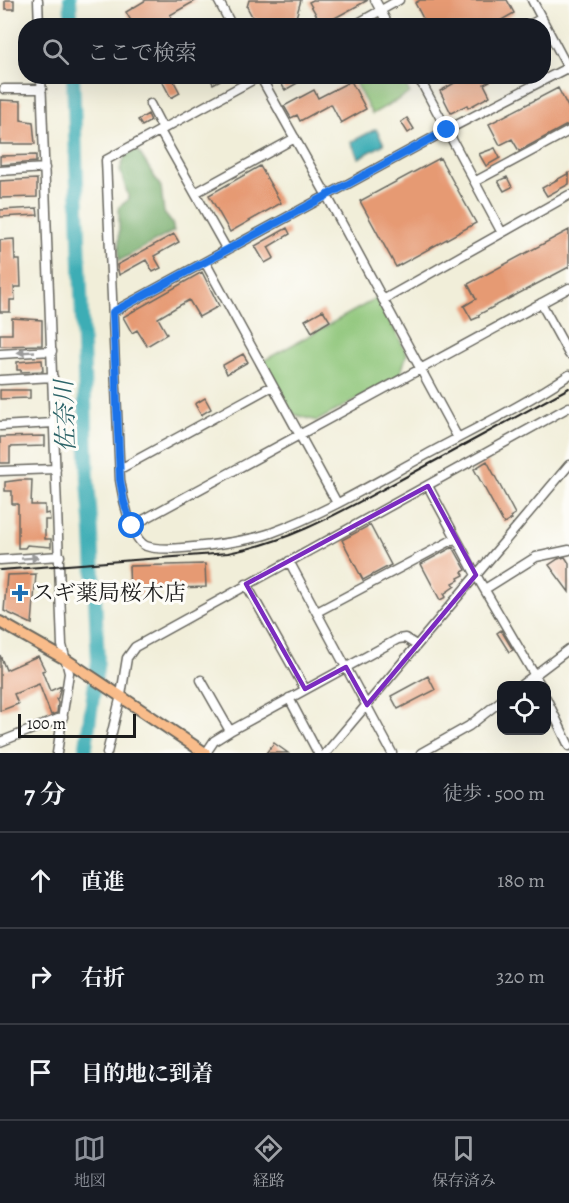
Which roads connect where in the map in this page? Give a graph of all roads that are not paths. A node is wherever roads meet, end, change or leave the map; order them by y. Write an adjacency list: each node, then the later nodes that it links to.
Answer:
1 (38, 0): 7 (street)
2 (218, 0): 8 (street)
3 (375, 0): 6 (street)
4 (399, 0): 6 (street)
5 (532, 0): 11 (street)
6 (381, 10): 9 (street); 10 (street)
7 (39, 18)
8 (228, 18)
9 (366, 18)
10 (385, 18)
11 (542, 18)
12 (551, 35): 13 (street)
13 (569, 68): 14 (street)
14 (551, 77)
15 (42, 84): 20 (street)
16 (245, 84): 23 (street)
17 (265, 84): 26 (street)
18 (421, 84): 24 (street)
19 (538, 84): 24 (street)
20 (42, 88): 21 (street); 27 (street)
21 (4, 89)
22 (150, 104): 23 (street)
23 (162, 130): 30 (street); 39 (street)
24 (447, 130): 29 (street); 32 (street)
25 (569, 131): 29 (street)
26 (295, 138): 30 (street); 32 (street)
27 (45, 168): 28 (street); 40 (street)
28 (0, 171)
29 (476, 181): 33 (street)
30 (195, 193): 34 (street)
31 (569, 195): 33 (street)
32 (327, 196): 34 (street); 37 (street)
33 (502, 232): 37 (street)
34 (227, 250): 35 (street)
35 (205, 262): 39 (street); 47 (street)
36 (569, 288): 38 (street)
37 (383, 300): 43 (street)
38 (541, 303): 42 (street); 43 (street)
39 (113, 312): 55 (street)
40 (52, 351): 41 (street, one-way to 41); 45 (street)
41 (0, 354)
42 (569, 354)
43 (421, 369): 51 (street); 52 (street)
44 (569, 375): 52 (street)
45 (53, 377): 46 (street); 49 (street)
46 (0, 380)
47 (273, 386): 51 (street); 55 (street)
48 (569, 407): 57 (street)
49 (54, 423): 50 (street); 54 (street)
50 (0, 426)
51 (300, 434): 58 (street); 59 (street)
52 (458, 438): 58 (street)
53 (569, 465): 65 (street)
54 (57, 469): 56 (street); 62 (street)
55 (120, 469): 59 (street)
56 (0, 471)
57 (428, 486): 60 (street); 64 (street)
58 (337, 503): 59 (street)
59 (132, 526)
60 (456, 538): 65 (street); 68 (street)
61 (569, 550): 67 (street)
62 (60, 556): 63 (street, one-way to 62); 72 (street)
63 (0, 560)
64 (289, 561): 66 (street); 68 (street)
65 (476, 575): 67 (street); 70 (street)
66 (246, 584): 78 (street); 79 (street)
67 (485, 589): 74 (street)
68 (317, 612): 73 (street)
69 (2, 625): 72 (main road)
70 (416, 645): 73 (street); 82 (street)
71 (569, 649): 74 (street)
72 (65, 659): 79 (main road); 84 (street)
73 (346, 667): 78 (street); 82 (street)
74 (535, 674): 76 (street); 77 (street)
75 (201, 680): 85 (street)
76 (526, 681)
77 (538, 681)
78 (305, 689): 80 (street)
79 (121, 695): 89 (street); 90 (main road)
80 (289, 698): 85 (street); 91 (street)
81 (497, 703): 94 (street)
82 (366, 705): 92 (street); 93 (street)
83 (551, 708): 87 (street)
84 (63, 717): 86 (street); 88 (street)
85 (230, 731): 90 (street)
86 (0, 742)
87 (569, 746)
88 (57, 753)
89 (107, 753)
90 (205, 753)
91 (318, 753)
92 (326, 753)
93 (392, 753)
94 (421, 753)

